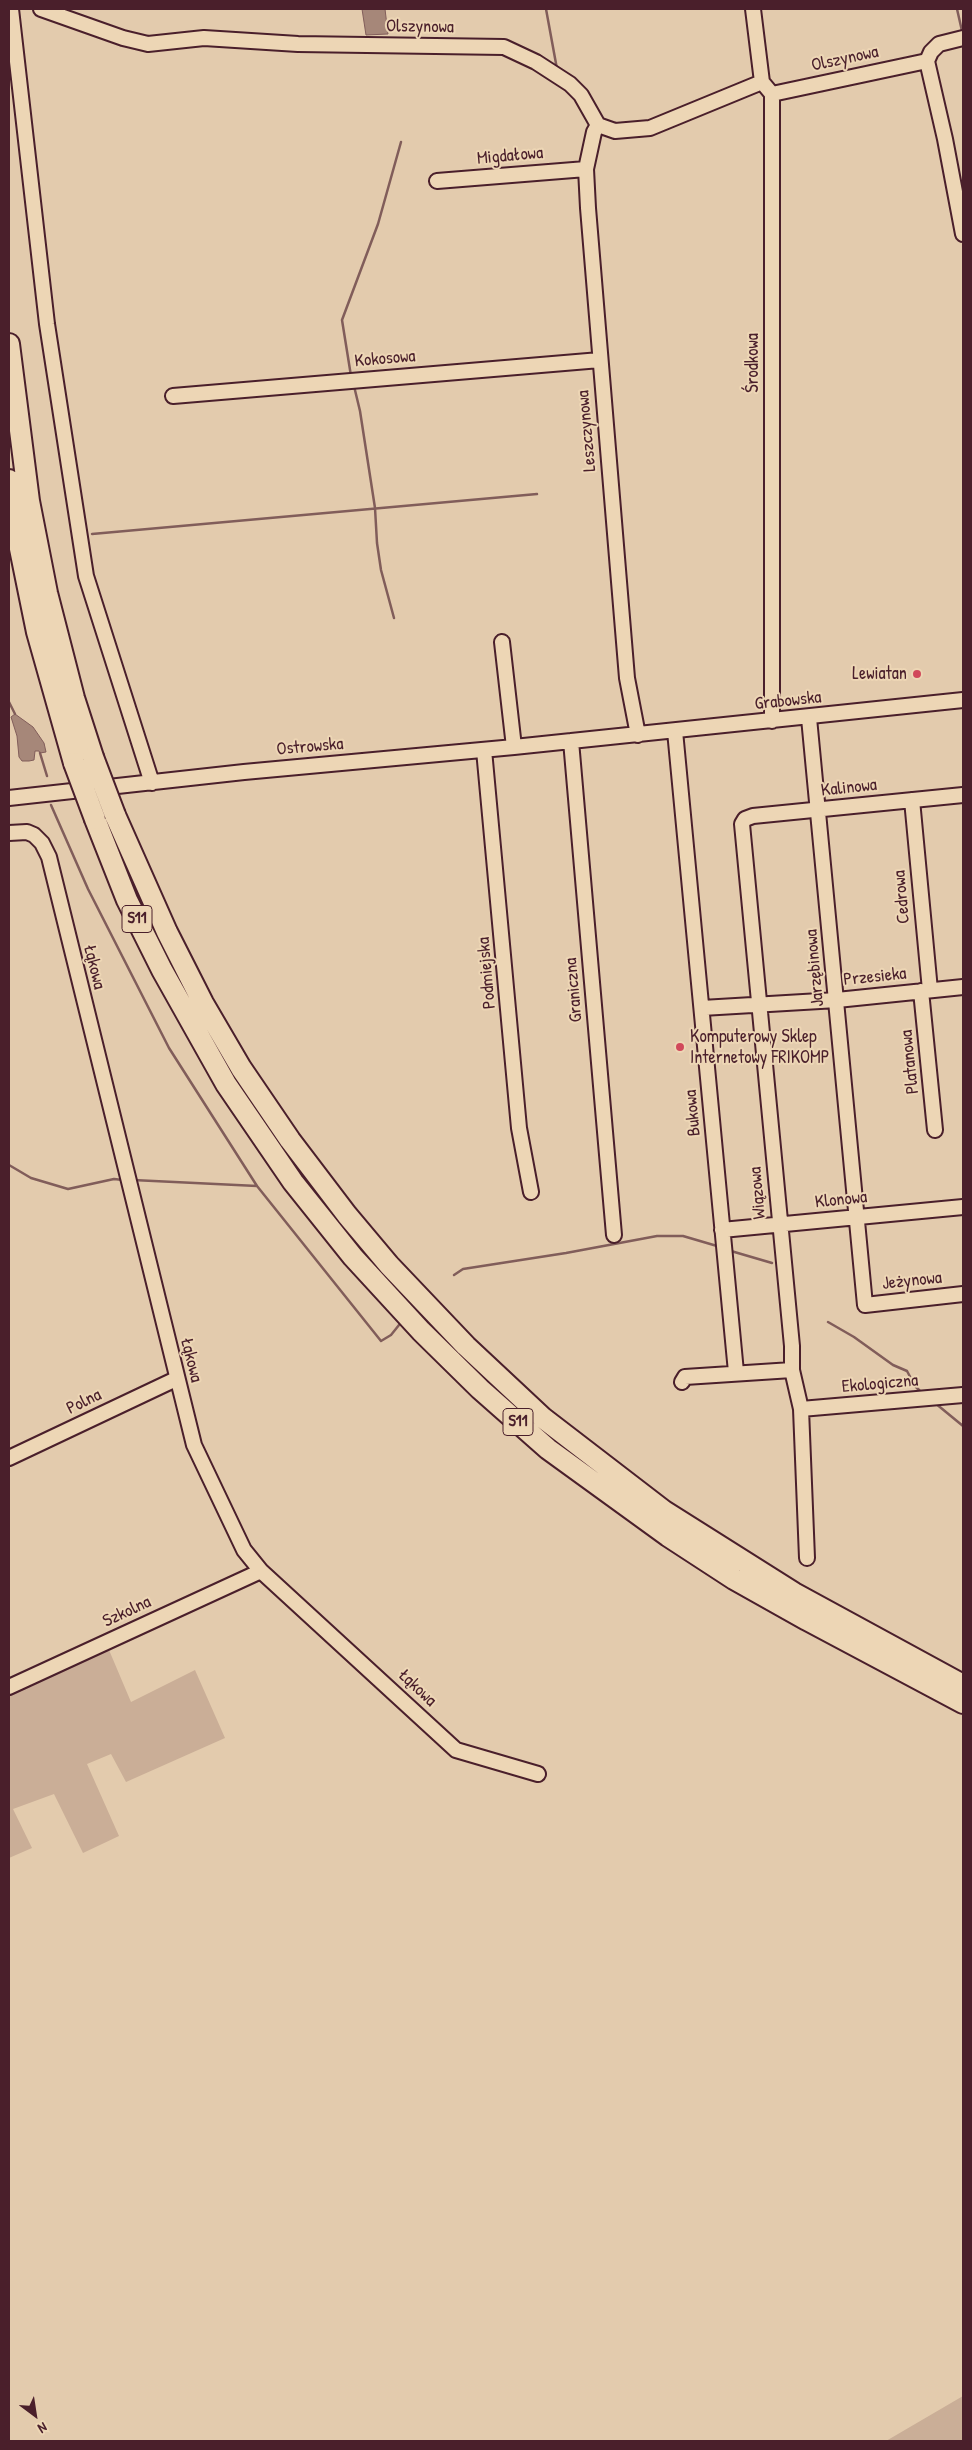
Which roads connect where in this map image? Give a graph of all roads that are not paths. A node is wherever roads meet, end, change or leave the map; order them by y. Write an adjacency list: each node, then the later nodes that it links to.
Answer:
1 (11, 9): 26 (street)
2 (41, 9): 8 (street, Olszynowa)
3 (753, 9): 6 (street)
4 (963, 38): 5 (street)
5 (926, 61): 7 (street, Olszynowa); 11 (street)
6 (762, 82): 7 (street); 8 (street)
7 (772, 94): 19 (street, Środkowa)
8 (598, 125): 9 (street, Leszczynowa)
9 (586, 168): 10 (street, Migdałowa); 13 (street, Leszczynowa)
10 (437, 181)
11 (963, 234)
12 (9, 344): 56 (highway, S11, bridge)
13 (600, 360): 14 (street, Kokosowa); 21 (street, Leszczynowa)
14 (173, 396)
15 (9, 480): 58 (highway, S11, bridge)
16 (502, 642): 24 (street)
17 (963, 700): 18 (street, Grabowska)
18 (809, 718): 19 (street, Grabowska); 30 (street, Jarzębinowa)
19 (772, 721): 20 (street, Grabowska)
20 (675, 731): 21 (street, Grabowska); 37 (street, Bukowa)
21 (638, 735): 22 (street, Grabowska)
22 (616, 737): 23 (street, Ostrowska)
23 (571, 742): 24 (street, Ostrowska); 44 (street, Graniczna)
24 (514, 747): 25 (street, Ostrowska)
25 (484, 750): 26 (street, Ostrowska); 39 (street, Podmiejska)
26 (152, 783): 28 (street, Ostrowska)
27 (963, 795): 29 (street, Kalinowa)
28 (9, 798)
29 (912, 800): 30 (street, Kalinowa); 34 (street, Cedrowa)
30 (819, 810): 31 (street, Kalinowa); 35 (street, Jarzębinowa)
31 (742, 824): 36 (street, Wiązowa)
32 (9, 833): 49 (street, Łąkowa)
33 (963, 987): 34 (street, Przesieka)
34 (926, 991): 35 (street, Przesieka); 38 (street, Platanowa)
35 (837, 1000): 36 (street, Przesieka); 41 (street, Jarzębinowa)
36 (759, 1003): 37 (street, Przesieka); 42 (street, Wiązowa)
37 (702, 1008): 43 (street, Bukowa)
38 (936, 1130)
39 (531, 1192)
40 (963, 1207): 41 (street, Klonowa)
41 (856, 1218): 42 (street, Klonowa); 46 (street, Jarzębinowa)
42 (780, 1225): 43 (street, Klonowa); 47 (street, Wiązowa)
43 (722, 1230): 48 (street, Bukowa)
44 (614, 1235)
45 (963, 1294): 46 (street, Jeżynowa)
46 (865, 1305)
47 (792, 1370): 48 (street); 52 (street, Wiązowa)
48 (736, 1372): 50 (street)
49 (176, 1379): 53 (street, Polna); 55 (street, Łąkowa)
50 (682, 1382)
51 (963, 1395): 52 (street, Ekologiczna)
52 (800, 1410): 54 (street, Wiązowa)
53 (9, 1458)
54 (807, 1558)
55 (261, 1571): 57 (street, Szkolna); 59 (street, Łąkowa)
56 (963, 1685)
57 (9, 1687)
58 (963, 1703)
59 (538, 1774)

